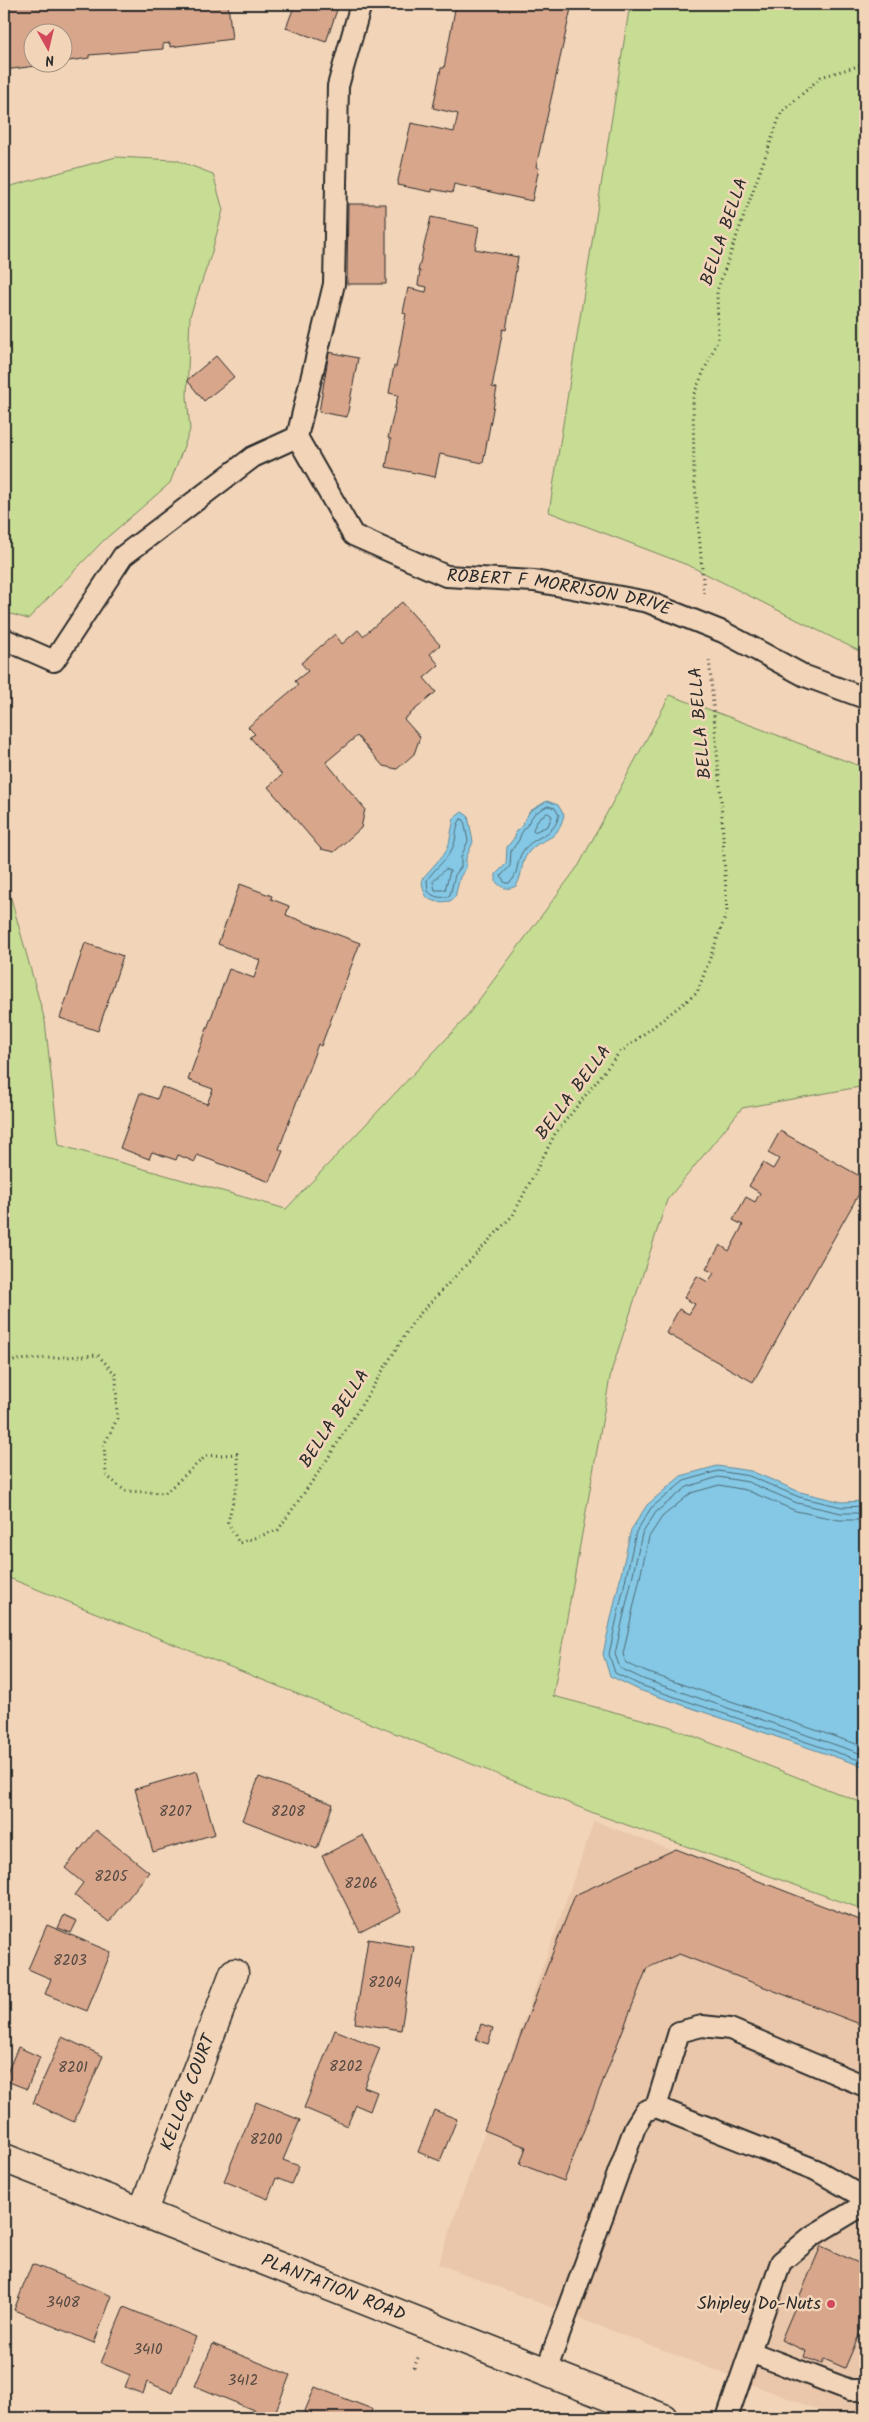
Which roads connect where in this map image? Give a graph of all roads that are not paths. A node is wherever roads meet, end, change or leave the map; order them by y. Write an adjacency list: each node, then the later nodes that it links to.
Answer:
1 (361, 4): 2 (lane)
2 (297, 437): 3 (lane); 4 (lane, ROBERT F MORRISON DRIVE)
3 (4, 639)
4 (865, 698)
5 (234, 1973): 11 (street, KELLOG COURT)
6 (865, 2086): 7 (lane)
7 (656, 2107): 9 (lane); 13 (lane)
8 (4, 2158): 11 (street, PLANTATION ROAD)
9 (865, 2198)
10 (865, 2204): 12 (lane)
11 (142, 2213): 13 (street, PLANTATION ROAD)
12 (750, 2352): 14 (lane); 16 (lane)
13 (546, 2371): 15 (street, PLANTATION ROAD)
14 (865, 2390)
15 (663, 2418)
16 (727, 2418)

